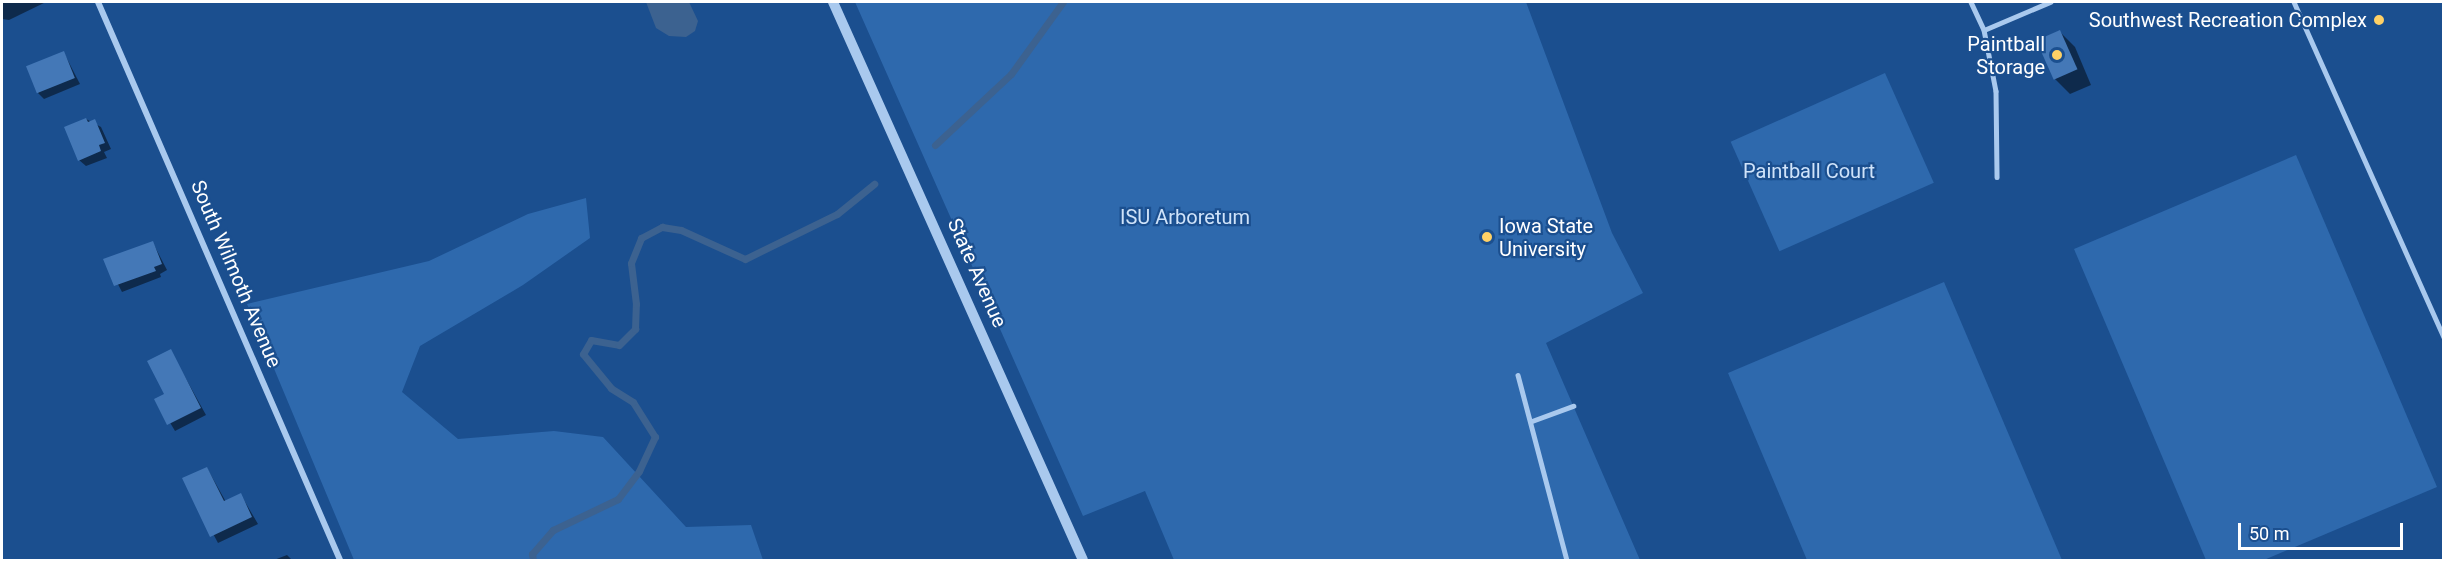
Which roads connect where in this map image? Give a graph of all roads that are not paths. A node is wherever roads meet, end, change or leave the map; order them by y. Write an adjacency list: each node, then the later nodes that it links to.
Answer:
1 (98, 2): 12 (street, South Wilmoth Avenue)
2 (833, 2): 13 (street, State Avenue)
3 (1971, 2): 6 (lane)
4 (2050, 2): 6 (lane)
5 (2294, 2): 8 (lane)
6 (1984, 30): 7 (lane)
7 (1997, 177)
8 (2444, 337)
9 (1518, 375): 11 (lane)
10 (1573, 406): 11 (lane)
11 (1532, 422): 14 (lane)
12 (340, 561)
13 (1083, 561)
14 (1567, 561)

